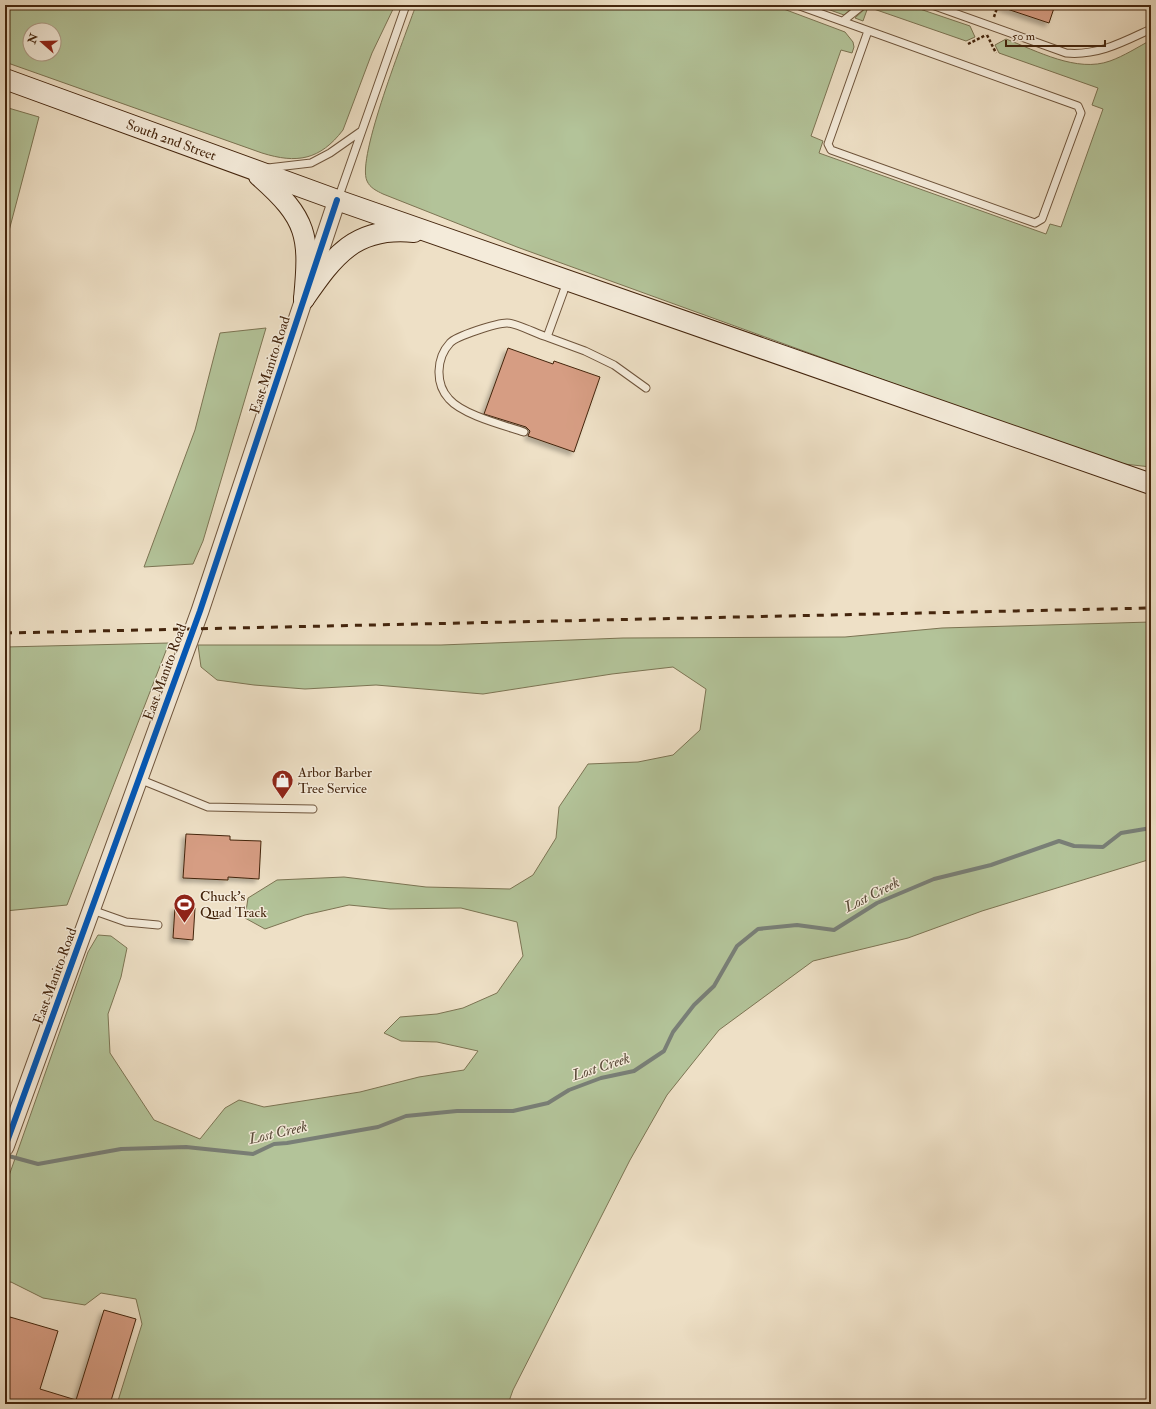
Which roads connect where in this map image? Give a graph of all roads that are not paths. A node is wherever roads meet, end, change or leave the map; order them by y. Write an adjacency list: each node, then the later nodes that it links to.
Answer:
1 (406, 5): 9 (lane)
2 (797, 5): 5 (lane)
3 (863, 5): 5 (lane)
4 (932, 5): 6 (lane)
5 (844, 21): 7 (lane)
6 (1151, 29)
7 (868, 31): 7 (lane)
8 (5, 79): 10 (main road, South 2nd Street)
9 (360, 132): 10 (lane); 11 (lane)
10 (251, 169): 11 (main road, South 2nd Street); 14 (main road)
11 (337, 200): 12 (main road, South 2nd Street); 14 (street, East Manito Road)
12 (438, 234): 13 (main road); 14 (main road)
13 (567, 280): 15 (lane); 18 (main road)
14 (304, 299): 19 (street, East Manito Road)
15 (547, 337): 16 (lane); 17 (lane)
16 (646, 388)
17 (524, 432)
18 (1148, 481)
19 (139, 779): 20 (lane); 21 (street, East Manito Road)
20 (313, 809)
21 (92, 910): 22 (lane); 23 (street, East Manito Road)
22 (158, 925)
23 (5, 1148)

